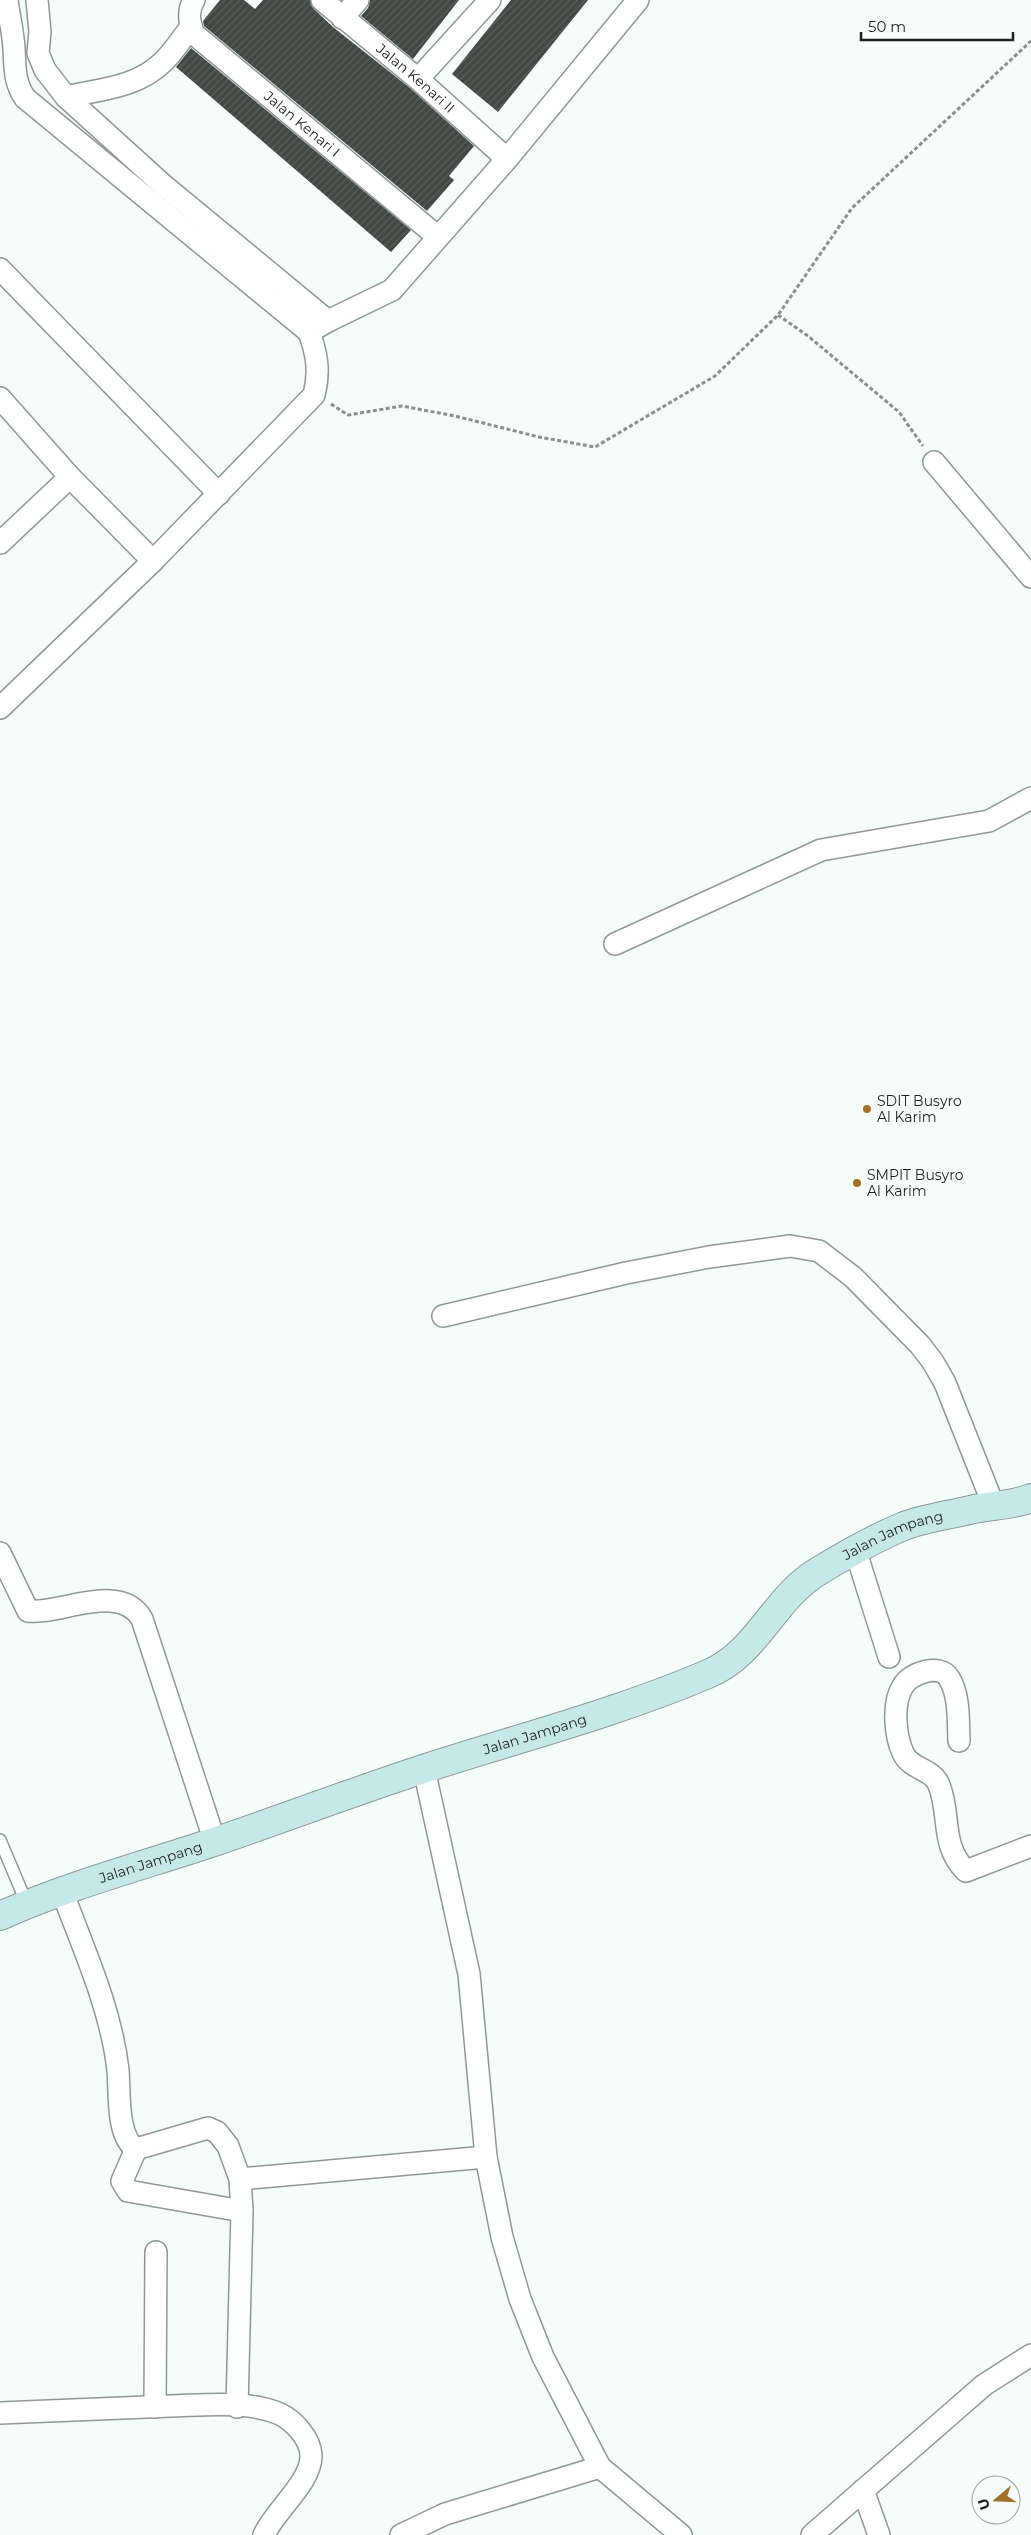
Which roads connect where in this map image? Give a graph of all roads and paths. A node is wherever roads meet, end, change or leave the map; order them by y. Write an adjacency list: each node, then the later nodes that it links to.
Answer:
1 (8, 0): 12 (street)
2 (37, 0): 11 (street)
3 (194, 0): 9 (street)
4 (322, 0): 8 (street, Jalan Kenari II)
5 (358, 0): 8 (street)
6 (490, 0): 13 (street)
7 (638, 0): 15 (street)
8 (342, 18): 13 (street, Jalan Kenari II)
9 (191, 27): 14 (street); 16 (street, Jalan Kenari I)
10 (1031, 41): 18 (path)
11 (41, 61): 12 (street); 14 (street)
12 (14, 68): 20 (street)
13 (418, 79): 15 (street, Jalan Kenari II)
14 (66, 97): 19 (street)
15 (507, 159): 16 (street)
16 (438, 238): 19 (street)
17 (0, 269): 25 (street)
18 (778, 315): 22 (path); 23 (path)
19 (328, 320): 20 (street)
20 (309, 332): 25 (street)
21 (2, 406): 24 (street)
22 (348, 414)
23 (934, 462): 28 (street)
24 (70, 477): 26 (street); 27 (street)
25 (219, 494): 27 (street)
26 (0, 543)
27 (152, 561): 29 (street)
28 (1029, 571)
29 (0, 708)
30 (1031, 798): 31 (street)
31 (615, 944)
32 (443, 1316): 34 (street)
33 (1031, 1498): 34 (street, Jalan Jampang)
34 (993, 1504): 35 (street, Jalan Jampang)
35 (855, 1550): 37 (street); 39 (street, Jalan Jampang)
36 (0, 1553): 41 (street)
37 (890, 1657)
38 (959, 1741): 42 (street)
39 (424, 1769): 41 (street, Jalan Jampang); 47 (street)
40 (0, 1840): 44 (lane)
41 (215, 1842): 43 (street, Jalan Jampang)
42 (1031, 1846)
43 (62, 1890): 44 (street, Jalan Jampang); 46 (street)
44 (27, 1904): 45 (street, Jalan Jampang)
45 (0, 1916)
46 (136, 2149): 48 (street); 49 (street)
47 (486, 2157): 48 (street); 55 (street)
48 (240, 2179): 49 (street)
49 (242, 2211): 53 (street)
50 (156, 2252): 52 (street)
51 (1031, 2355): 56 (street)
52 (155, 2406): 53 (street); 54 (street)
53 (237, 2406): 57 (street)
54 (0, 2413)
55 (600, 2467): 58 (street); 59 (street)
56 (863, 2490): 60 (street); 61 (street)
57 (264, 2535)
58 (401, 2535)
59 (681, 2535)
60 (812, 2535)
61 (879, 2535)

